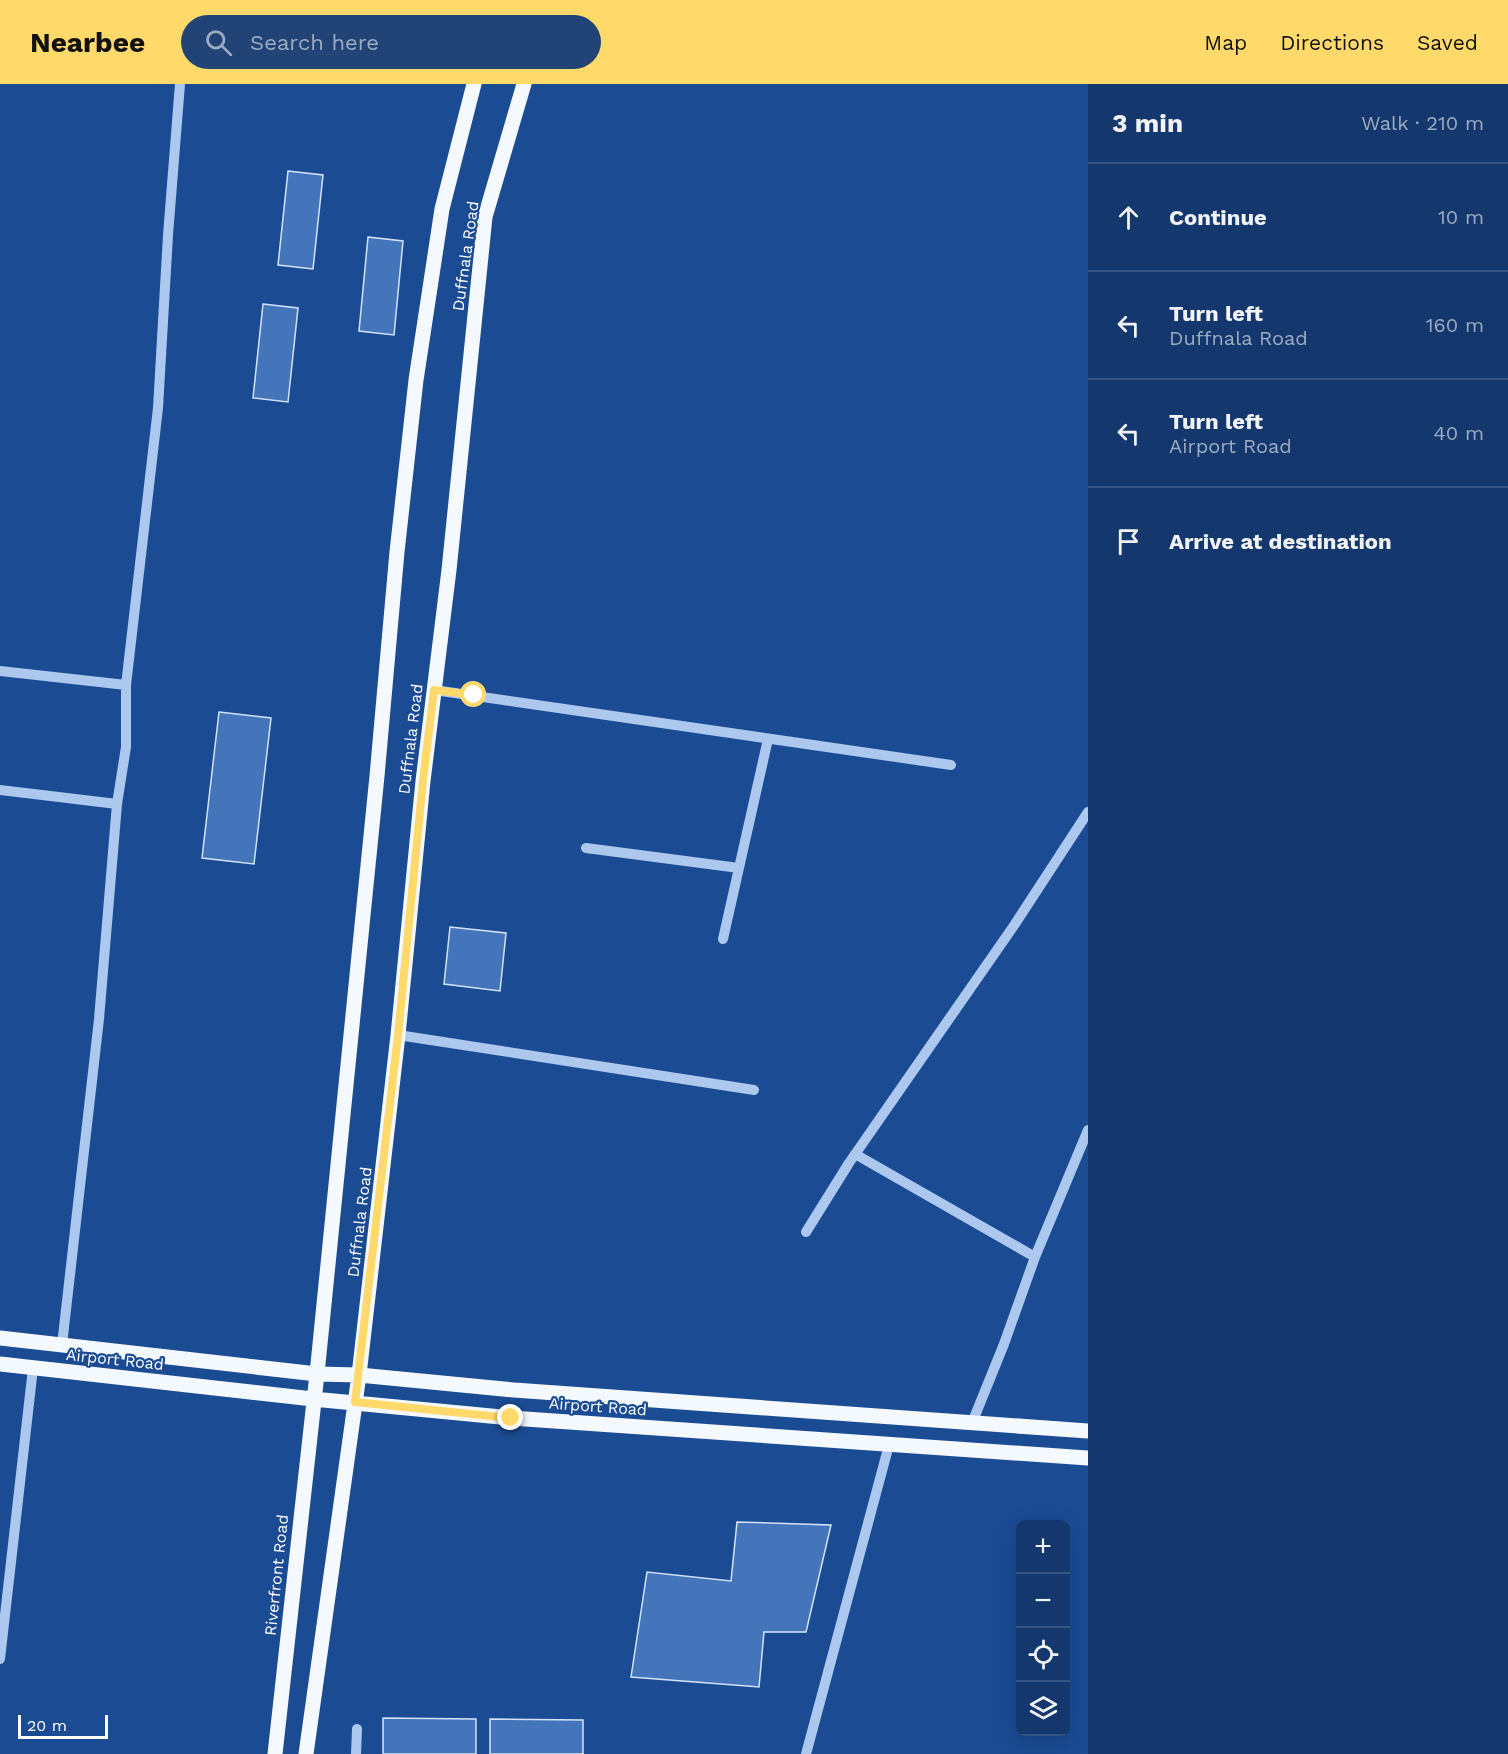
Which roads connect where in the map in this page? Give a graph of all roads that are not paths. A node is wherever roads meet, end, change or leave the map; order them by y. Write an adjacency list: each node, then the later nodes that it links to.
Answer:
1 (180, 84): 5 (street)
2 (474, 84): 25 (main road, Riverfront Road)
3 (524, 84): 6 (main road, Duffnala Road)
4 (0, 671): 5 (street)
5 (126, 686): 10 (street)
6 (434, 690): 7 (street); 15 (main road, Duffnala Road)
7 (768, 739): 8 (street); 13 (street)
8 (951, 765)
9 (0, 790): 10 (street)
10 (117, 804): 22 (street)
11 (1088, 812): 18 (street)
12 (586, 849): 13 (street)
13 (739, 868): 14 (street)
14 (723, 939)
15 (398, 1035): 16 (street); 26 (main road, Duffnala Road)
16 (754, 1090)
17 (1088, 1130): 20 (street)
18 (855, 1154): 19 (street); 20 (street)
19 (806, 1232)
20 (1035, 1257): 29 (street)
21 (0, 1338): 22 (main road, Airport Road)
22 (63, 1345): 25 (main road, Airport Road)
23 (0, 1364): 24 (main road, Airport Road)
24 (33, 1368): 27 (main road, Airport Road); 33 (street)
25 (317, 1374): 26 (main road, Airport Road); 27 (main road, Riverfront Road)
26 (359, 1375): 28 (main road, Duffnala Road); 29 (main road, Airport Road)
27 (313, 1399): 28 (main road, Airport Road); 35 (main road, Riverfront Road)
28 (355, 1402): 31 (main road, Airport Road); 36 (main road)
29 (972, 1423): 30 (main road, Airport Road)
30 (1088, 1431)
31 (889, 1445): 32 (main road, Airport Road); 38 (street)
32 (1088, 1458)
33 (0, 1659)
34 (357, 1729): 37 (street)
35 (275, 1754)
36 (306, 1754)
37 (356, 1754)
38 (806, 1754)

